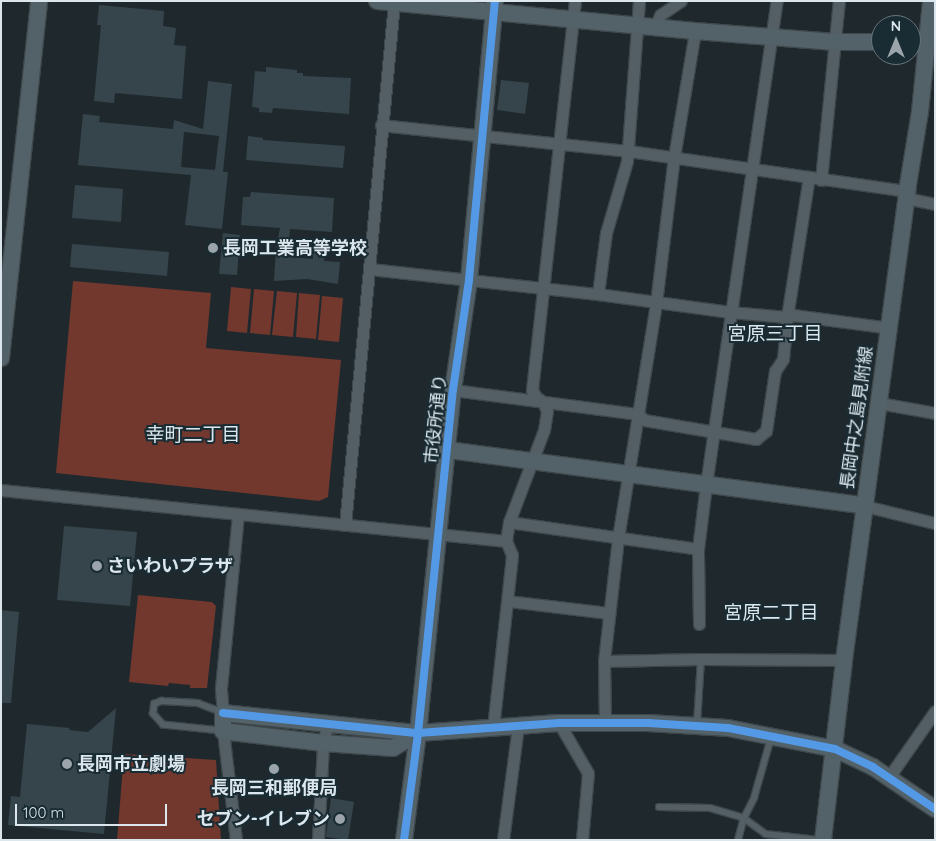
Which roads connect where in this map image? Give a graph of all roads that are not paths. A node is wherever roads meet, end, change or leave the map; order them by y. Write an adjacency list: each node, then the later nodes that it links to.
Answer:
1 (39, 1): 37 (street)
2 (377, 1): 9 (street)
3 (575, 1): 11 (street)
4 (639, 1): 12 (street)
5 (681, 1): 13 (street)
6 (777, 1): 15 (street)
7 (839, 1): 16 (street)
8 (931, 1): 18 (street, 長岡中之島見附線)
9 (394, 3): 10 (street); 19 (street)
10 (494, 7): 11 (street); 20 (street, 市役所通り)
11 (572, 20): 12 (street); 21 (street)
12 (636, 26): 13 (street); 22 (street)
13 (655, 27): 14 (street)
14 (695, 31): 15 (street); 23 (street)
15 (773, 37): 16 (street); 24 (street)
16 (835, 42): 17 (street); 26 (street)
17 (871, 42)
18 (931, 43): 27 (street, 長岡中之島見附線)
19 (382, 125): 20 (street); 29 (street)
20 (482, 136): 21 (street); 30 (street, 市役所通り)
21 (560, 143): 22 (street); 31 (street)
22 (628, 150): 23 (street); 32 (street)
23 (674, 157): 24 (street); 33 (street)
24 (752, 168): 25 (street); 34 (street)
25 (809, 176): 26 (street); 35 (street)
26 (821, 180): 27 (street)
27 (907, 195): 28 (street); 36 (street, 長岡中之島見附線)
28 (935, 204)
29 (370, 269): 30 (street); 53 (street)
30 (469, 280): 31 (street); 38 (street, 市役所通り)
31 (543, 289): 32 (street); 39 (street)
32 (598, 294): 33 (street)
33 (656, 303): 34 (street); 42 (street)
34 (730, 312): 35 (street); 43 (street)
35 (787, 318): 36 (street); 43 (street)
36 (890, 328): 40 (street, 長岡中之島見附線)
37 (1, 358)
38 (453, 390): 39 (street); 44 (street, 市役所通り)
39 (543, 402): 42 (street); 45 (street)
40 (879, 403): 41 (street); 49 (street, 長岡中之島見附線)
41 (935, 413)
42 (638, 414): 43 (street); 46 (street)
43 (714, 432): 47 (street)
44 (448, 450): 45 (street); 54 (street, 市役所通り)
45 (532, 460): 46 (street); 51 (street)
46 (629, 474): 47 (street); 55 (street)
47 (706, 485): 49 (street); 57 (street)
48 (1, 490): 50 (street)
49 (866, 506): 52 (street); 62 (street, 長岡中之島見附線)
50 (238, 514): 53 (street); 65 (street)
51 (509, 522): 55 (street); 56 (street)
52 (935, 523)
53 (345, 525): 54 (street)
54 (439, 534): 56 (street); 73 (street, 市役所通り)
55 (618, 538): 57 (street); 59 (street)
56 (506, 541): 58 (street)
57 (698, 549): 60 (street)
58 (508, 601): 59 (street); 71 (street)
59 (609, 613): 63 (street)
60 (699, 624)
61 (701, 659): 62 (street); 63 (street); 69 (lane)
62 (844, 660): 76 (street, 長岡中之島見附線)
63 (604, 661): 66 (street)
64 (935, 712): 77 (street)
65 (223, 713): 68 (street); 72 (street); 72 (lane)
66 (605, 722): 67 (street); 69 (street)
67 (559, 723): 70 (street); 85 (street)
68 (326, 725): 73 (street); 75 (street)
69 (697, 725): 74 (street)
70 (518, 726): 71 (street); 84 (street)
71 (493, 728): 73 (street)
72 (223, 731): 75 (street); 81 (street)
73 (418, 733): 75 (street); 83 (street, 市役所通り)
74 (771, 736): 76 (street); 80 (lane)
75 (323, 743): 82 (street)
76 (835, 749): 77 (street); 88 (street, 長岡中之島見附線)
77 (889, 777): 79 (street)
78 (658, 807): 80 (lane)
79 (935, 809)
80 (744, 818): 86 (lane); 87 (lane)
81 (236, 840)
82 (318, 840)
83 (404, 840)
84 (502, 840)
85 (582, 840)
86 (738, 840)
87 (818, 840)
88 (823, 840)

